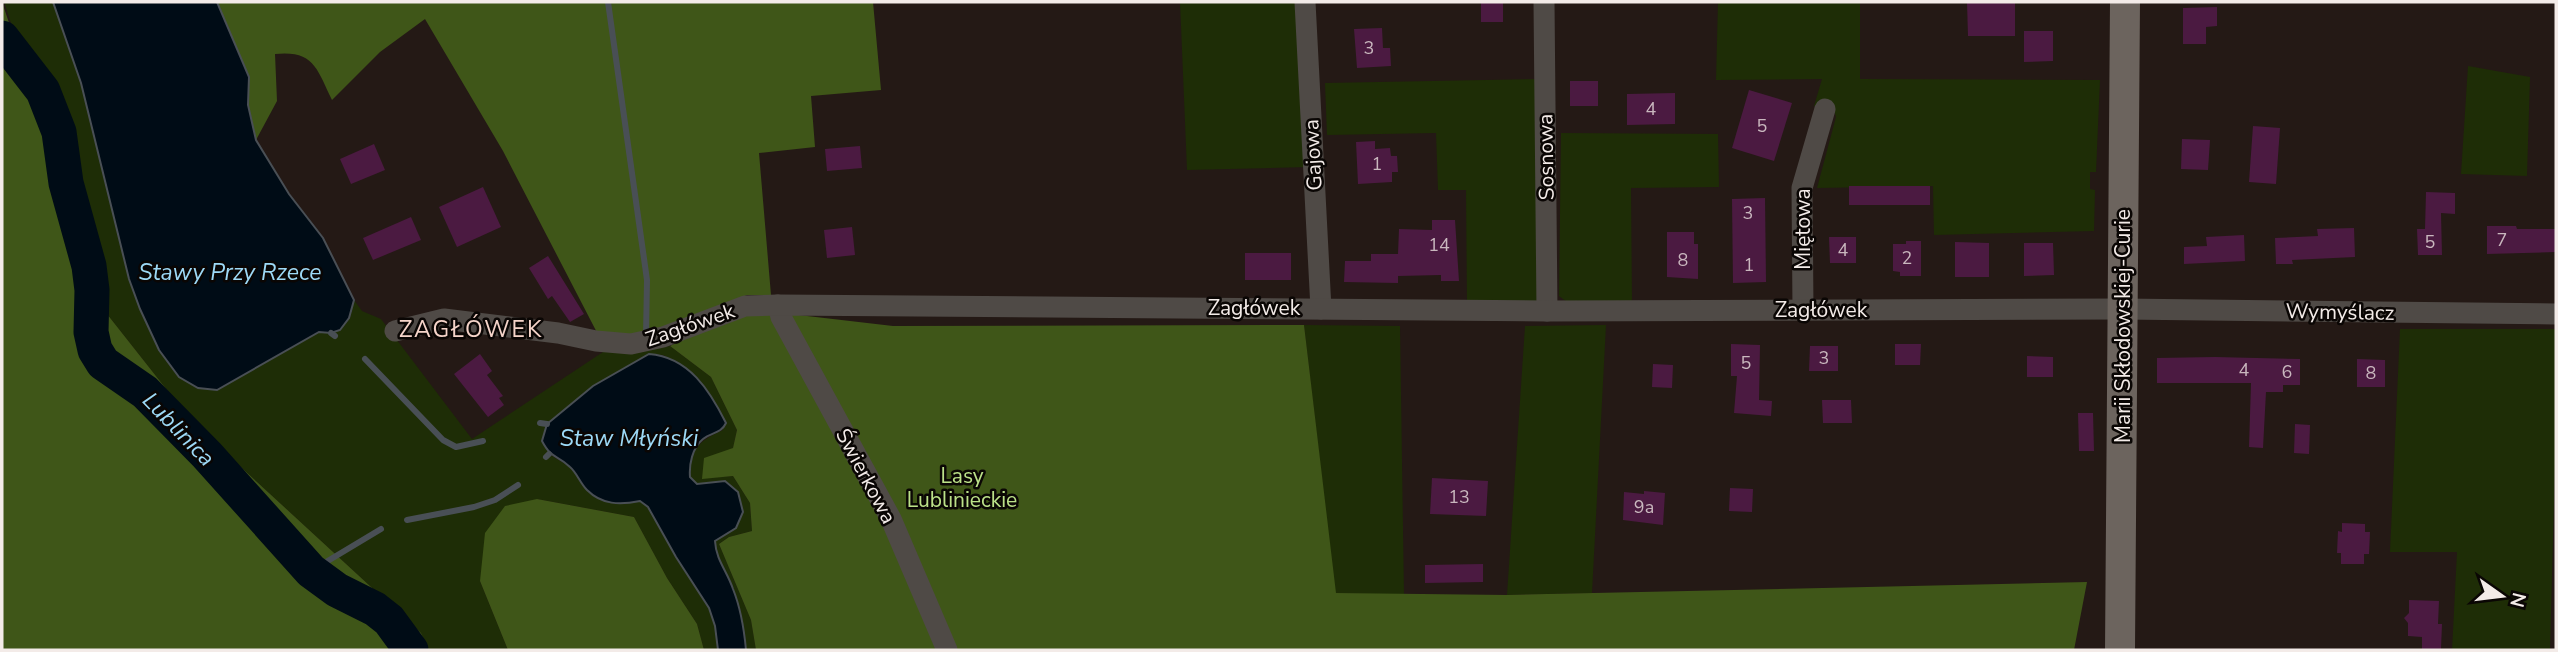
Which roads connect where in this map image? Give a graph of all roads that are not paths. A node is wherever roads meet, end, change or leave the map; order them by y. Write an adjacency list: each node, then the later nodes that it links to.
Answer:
1 (1305, 2): 6 (street, Gajowa)
2 (1544, 2): 9 (street, Sosnowa)
3 (2125, 2): 7 (street, Marii Skłodowskiej-Curie)
4 (1825, 109): 8 (street, Miętowa)
5 (778, 304): 6 (street, Zagłówek); 11 (street, Zagłówek); 12 (street, Świerkowa)
6 (1321, 309): 9 (street, Zagłówek)
7 (2123, 309): 8 (street, Zagłówek); 10 (street, Wymyślacz); 13 (street, Marii Skłodowskiej-Curie)
8 (1803, 310): 9 (street, Zagłówek)
9 (1547, 312)
10 (2556, 314)
11 (394, 331)
12 (947, 650)
13 (2120, 650)

